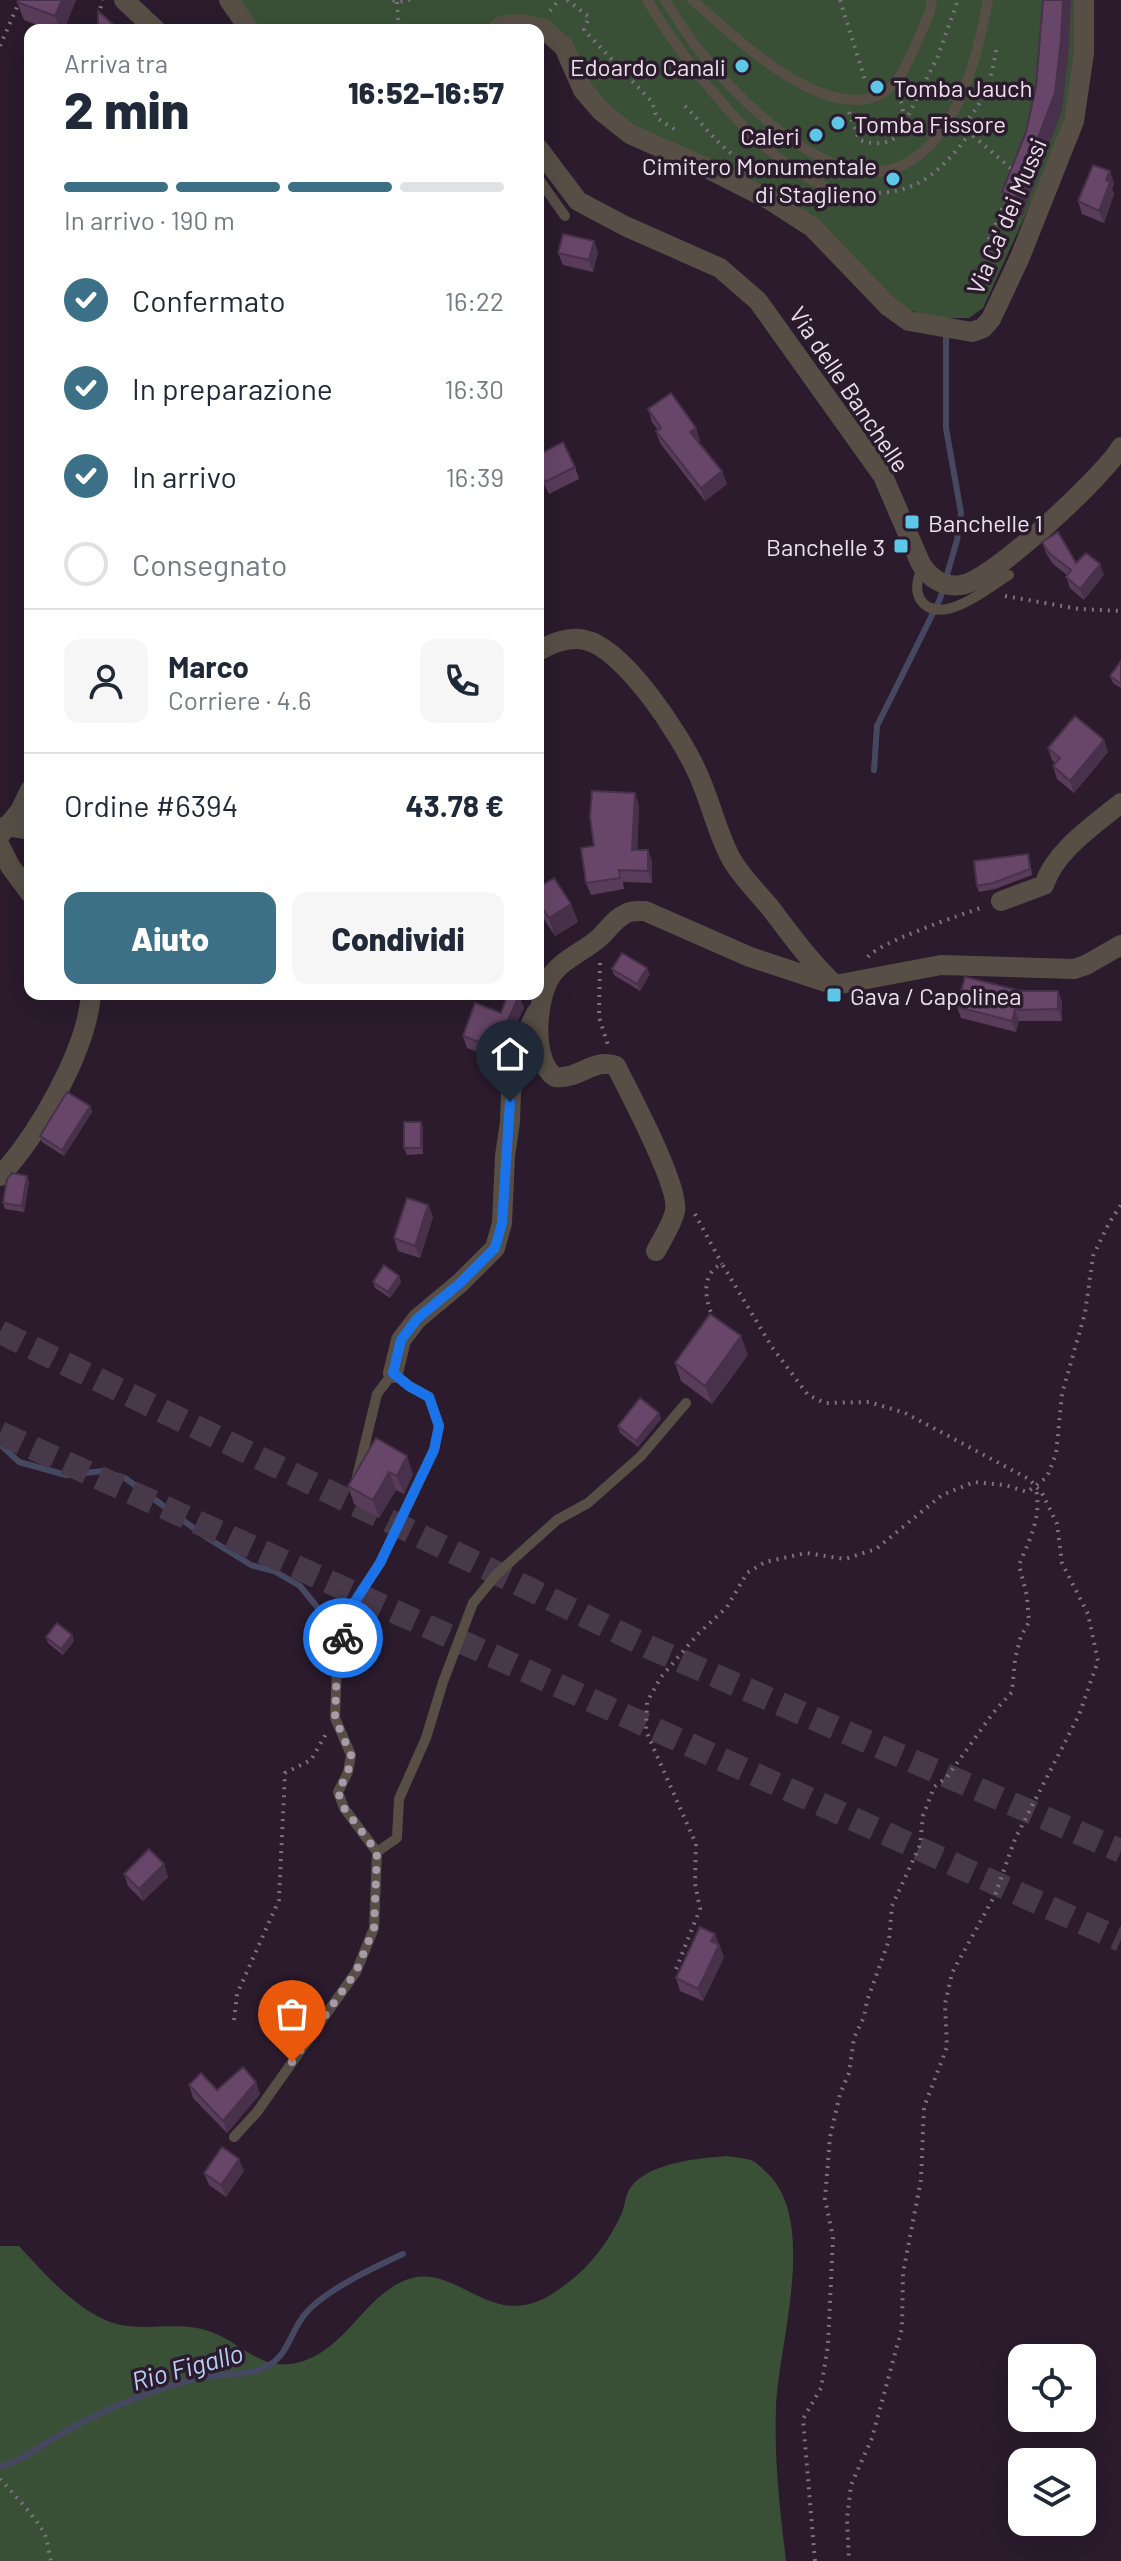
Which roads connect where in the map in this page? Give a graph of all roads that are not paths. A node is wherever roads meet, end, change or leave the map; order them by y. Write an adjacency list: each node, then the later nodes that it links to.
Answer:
1 (124, 0): 9 (street)
2 (229, 0): 10 (street)
3 (647, 0): 14 (lane)
4 (665, 0): 7 (lane)
5 (692, 0): 6 (lane)
6 (932, 0)
7 (988, 0)
8 (1084, 0): 11 (street, Via Ca' dei Mussi)
9 (150, 24)
10 (246, 24)
11 (544, 29)
12 (544, 156): 17 (street, Via delle Banchelle)
13 (544, 186): 15 (lane)
14 (827, 187)
15 (565, 216)
16 (1121, 447): 17 (street)
17 (922, 566): 18 (lane)
18 (1009, 575)
19 (544, 648): 27 (street)
20 (24, 803): 23 (street)
21 (1121, 803): 25 (street)
22 (24, 831): 23 (street)
23 (2, 836): 24 (street)
24 (24, 885)
25 (1001, 901)
26 (1121, 945): 27 (street)
27 (844, 983): 28 (street)
28 (544, 995)
29 (90, 1000): 32 (street)
30 (542, 1000): 31 (street)
31 (540, 1005): 33 (street); 34 (street)
32 (0, 1176)
33 (656, 1251)
34 (393, 1373): 36 (lane); 37 (lane)
35 (686, 1403): 37 (lane)
36 (357, 1477)
37 (377, 1852): 38 (lane)
38 (234, 2137)

